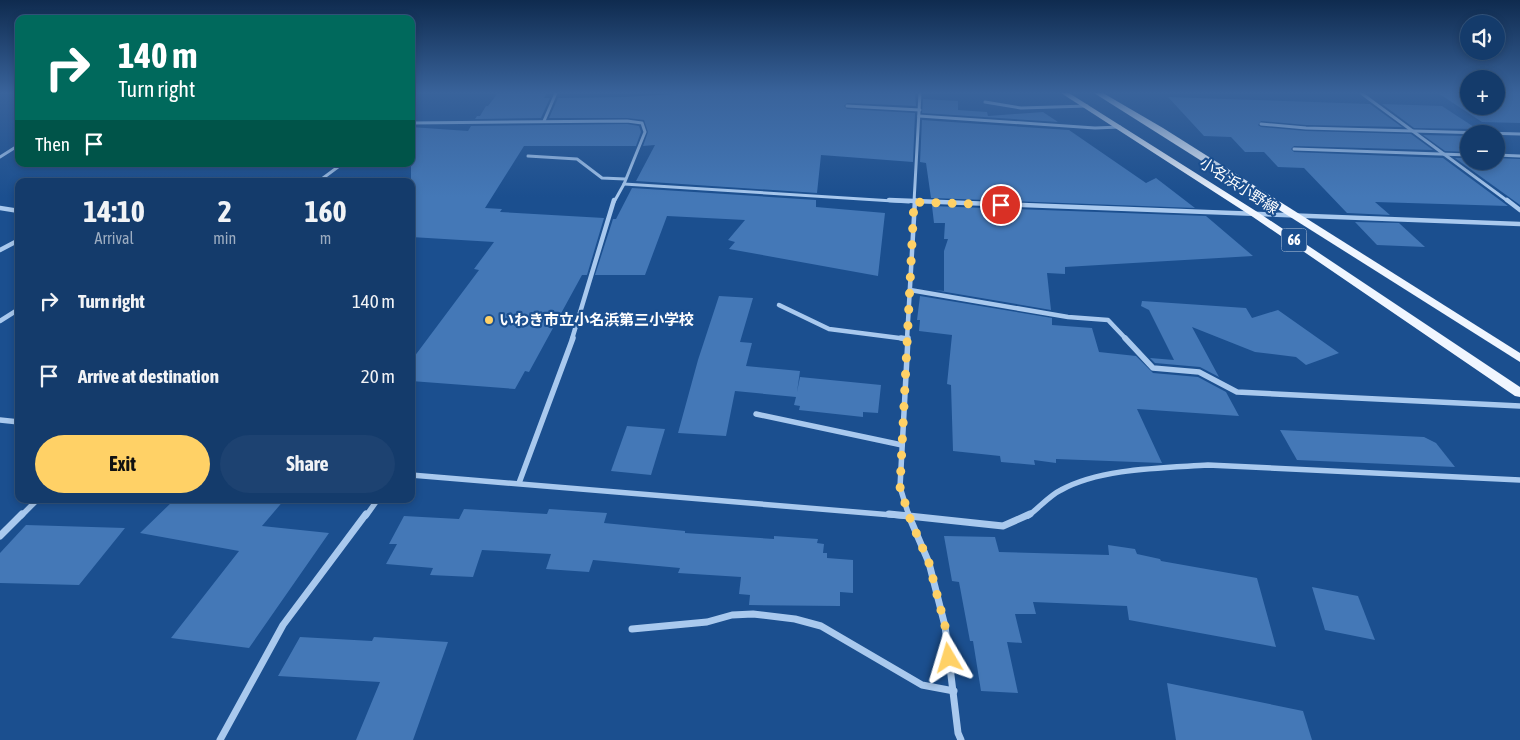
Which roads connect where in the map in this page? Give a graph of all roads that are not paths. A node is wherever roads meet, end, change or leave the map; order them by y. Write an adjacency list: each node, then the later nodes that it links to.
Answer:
1 (1120, 127): 26 (main road, 小名浜小野線 / 66)
2 (644, 128): 21 (street)
3 (919, 128): 22 (street)
4 (1090, 128): 5 (street)
5 (1107, 128)
6 (1156, 128): 27 (main road, 小名浜小野線 / 66)
7 (1301, 128): 9 (street)
8 (1409, 128): 9 (street)
9 (1412, 130): 10 (street); 13 (street)
10 (1520, 134)
11 (15, 148): 18 (street)
12 (1294, 149): 13 (street)
13 (1443, 154): 14 (street); 25 (street)
14 (1460, 154)
15 (1505, 155): 17 (street)
16 (528, 156): 21 (street)
17 (1520, 156)
18 (0, 157)
19 (338, 167): 20 (street)
20 (323, 178)
21 (624, 182): 22 (street); 45 (street)
22 (914, 202): 26 (street); 31 (street)
23 (0, 208): 24 (street)
24 (15, 210)
25 (1520, 210)
26 (1256, 215): 27 (street); 37 (main road, 小名浜小野線 / 66)
27 (1295, 217): 28 (street); 36 (main road, 小名浜小野線 / 66)
28 (1520, 224)
29 (15, 242): 30 (street)
30 (0, 250)
31 (910, 290): 35 (street); 38 (street)
32 (779, 305): 35 (street)
33 (15, 312): 34 (street)
34 (0, 321)
35 (907, 339): 42 (street)
36 (1520, 358)
37 (1520, 393)
38 (1520, 406)
39 (756, 414): 42 (street)
40 (1, 420): 41 (street)
41 (15, 422)
42 (902, 445): 48 (street)
43 (415, 475): 45 (street)
44 (1520, 480): 48 (street)
45 (519, 484): 48 (street)
46 (34, 503): 49 (street)
47 (375, 503): 52 (street)
48 (909, 516): 51 (street)
49 (0, 536)
50 (632, 629): 51 (street)
51 (954, 691): 53 (street)
52 (220, 740)
53 (961, 740)

